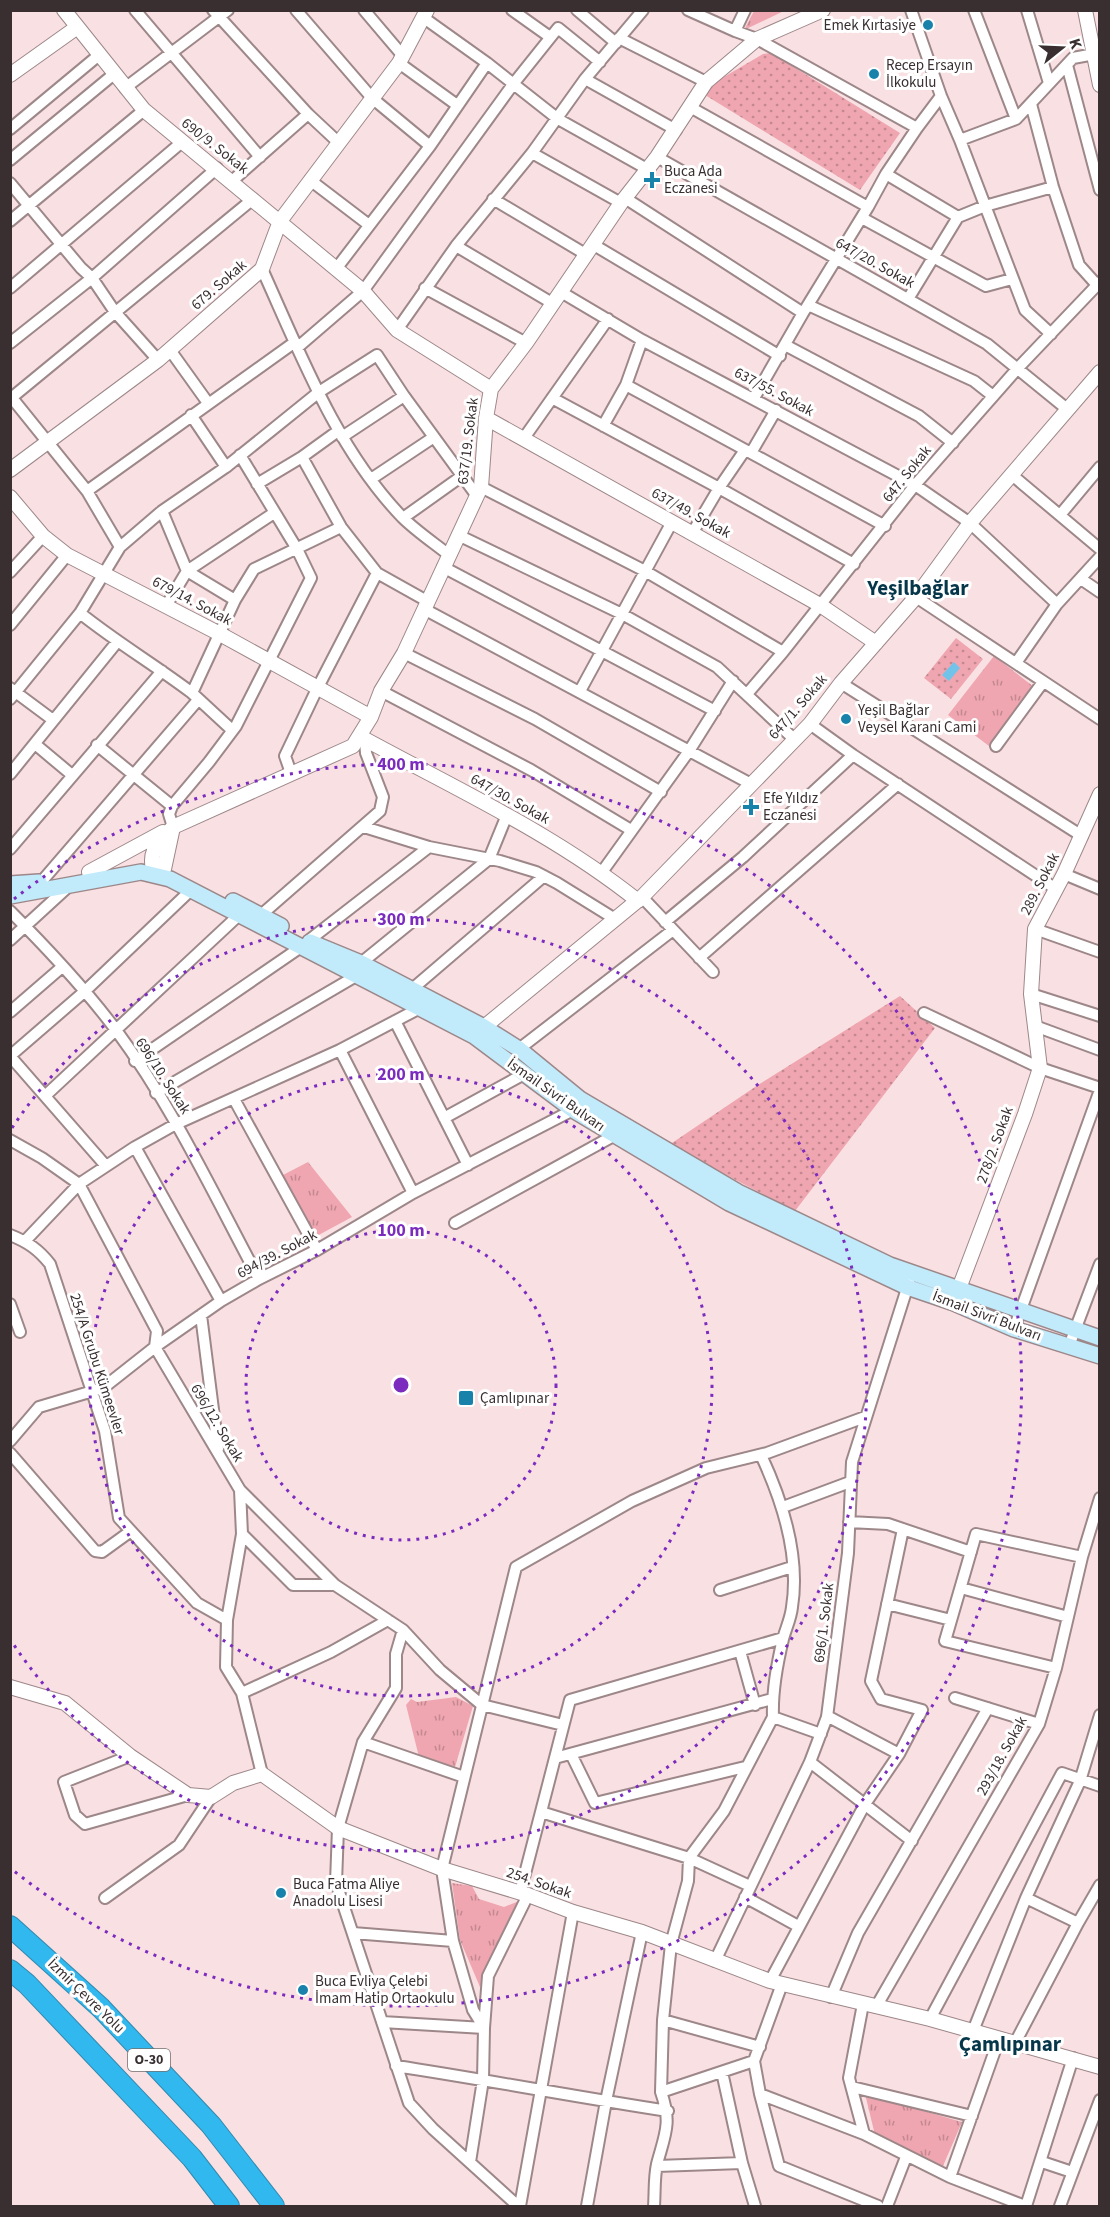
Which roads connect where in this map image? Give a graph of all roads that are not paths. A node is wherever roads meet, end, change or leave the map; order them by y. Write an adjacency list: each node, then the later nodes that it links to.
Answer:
1 (64, 10): 17 (street, 690/9. Sokak)
2 (135, 10): 22 (street)
3 (296, 10): 38 (street)
4 (364, 10): 25 (street)
5 (512, 10): 19 (street)
6 (577, 10): 21 (street)
7 (643, 10): 21 (street)
8 (688, 10): 18 (street)
9 (746, 10): 18 (street)
10 (823, 10): 20 (street, 637/19. Sokak)
11 (911, 10): 37 (street)
12 (974, 10): 45 (street)
13 (1028, 10): 34 (street)
14 (1085, 10): 23 (street)
15 (220, 13): 22 (street); 43 (street)
16 (425, 14): 25 (street, 679. Sokak); 27 (street)
17 (76, 28): 24 (street, 690/9. Sokak); 30 (street)
18 (735, 31): 20 (street)
19 (550, 37): 26 (street); 33 (street)
20 (757, 39): 32 (street, 637/19. Sokak); 46 (street)
21 (617, 41): 26 (street); 32 (street)
22 (171, 53): 36 (street); 54 (street)
23 (1096, 54): 28 (street); 35 (street)
24 (99, 55): 29 (street, 690/9. Sokak); 47 (street)
25 (401, 60): 38 (street, 679. Sokak); 40 (street)
26 (600, 62): 31 (street)
27 (487, 63): 33 (street); 40 (street)
28 (1067, 65): 34 (street); 64 (street)
29 (114, 74): 36 (street, 690/9. Sokak); 56 (street)
30 (10, 75)
31 (585, 79): 44 (street); 48 (street)
32 (706, 82): 41 (street, 637/19. Sokak)
33 (514, 83): 44 (street); 88 (street)
34 (1049, 83): 39 (street)
35 (1100, 85)
36 (125, 88): 42 (street, 690/9. Sokak)
37 (941, 96): 46 (street); 49 (street)
38 (372, 99): 51 (street, 679. Sokak); 52 (street)
39 (1031, 104): 45 (street); 63 (street)
40 (457, 105): 52 (street)
41 (690, 107): 48 (street, 637/19. Sokak); 70 (street)
42 (144, 110): 50 (street, 690/9. Sokak); 68 (street)
43 (308, 114): 51 (street); 54 (street)
44 (558, 119): 53 (street); 58 (street)
45 (1016, 119): 49 (street)
46 (917, 128): 59 (street)
47 (10, 129)
48 (676, 130): 55 (street, 637/19. Sokak)
49 (960, 140): 69 (street)
50 (182, 142): 57 (street, 690/9. Sokak); 76 (street)
51 (339, 143): 60 (street, 679. Sokak)
52 (430, 146): 75 (street)
53 (532, 153): 66 (street); 67 (street)
54 (260, 157): 61 (street)
55 (657, 157): 58 (street, 637/19. Sokak); 80 (street, 647/20. Sokak)
56 (10, 160)
57 (217, 168): 61 (street, 690/9. Sokak); 83 (street)
58 (647, 169): 67 (street, 637/19. Sokak)
59 (885, 174): 70 (street); 71 (street)
60 (310, 180): 74 (street, 679. Sokak); 75 (street)
61 (232, 181): 65 (street, 690/9. Sokak)
62 (10, 183): 68 (street)
63 (1053, 187): 69 (street); 85 (street)
64 (1100, 190)
65 (254, 199): 74 (street, 690/9. Sokak); 92 (street)
66 (493, 200): 77 (street); 78 (street)
67 (623, 200): 78 (street, 637/19. Sokak); 91 (street)
68 (29, 206): 73 (street); 76 (street)
69 (985, 206): 71 (street); 84 (street)
70 (868, 207): 72 (street)
71 (958, 217): 79 (street)
72 (862, 218): 79 (street); 80 (street)
73 (10, 221)
74 (280, 221): 81 (street, 679. Sokak); 82 (street, 690/9. Sokak)
75 (369, 225): 82 (street)
76 (61, 243): 83 (street); 86 (street)
77 (456, 246): 87 (street); 89 (street, 637/55. Sokak)
78 (590, 250): 89 (street, 637/19. Sokak); 101 (street)
79 (932, 256): 84 (street); 90 (street)
80 (836, 259): 90 (street, 647/20. Sokak); 91 (street)
81 (262, 269): 99 (street); 100 (street, 679. Sokak)
82 (336, 269): 88 (street, 690/9. Sokak)
83 (92, 278): 92 (street); 97 (street)
84 (1012, 279): 95 (street)
85 (1098, 283): 95 (street, 647. Sokak)
86 (10, 288)
87 (425, 288): 94 (street); 98 (street)
88 (363, 291): 94 (street, 690/9. Sokak); 99 (street)
89 (556, 298): 93 (street, 637/55. Sokak); 98 (street, 637/19. Sokak)
90 (908, 298): 103 (street, 647/20. Sokak)
91 (806, 309): 101 (street); 109 (street)
92 (115, 312): 102 (street); 110 (street)
93 (608, 319): 96 (street, 637/55. Sokak); 111 (street)
94 (397, 330): 106 (street, 690/9. Sokak)
95 (1051, 334): 103 (street, 647. Sokak)
96 (642, 340): 105 (street); 112 (street, 637/55. Sokak)
97 (10, 343)
98 (526, 343): 106 (street, 637/19. Sokak)
99 (297, 344): 107 (street); 113 (street)
100 (170, 350): 102 (street, 679. Sokak); 113 (street)
101 (782, 351): 112 (street); 123 (street)
102 (158, 360): 122 (street, 679. Sokak)
103 (1017, 369): 109 (street, 647. Sokak); 114 (street, 647/20. Sokak)
104 (1100, 372): 114 (street, 647/1. Sokak)
105 (626, 385): 118 (street); 124 (street)
106 (491, 389): 117 (street, 637/19. Sokak)
107 (319, 392): 108 (street); 119 (street); 125 (street)
108 (404, 396): 119 (street); 120 (street)
109 (993, 396): 123 (street, 647. Sokak)
110 (11, 398): 122 (street)
111 (552, 398): 118 (street); 121 (street)
112 (754, 398): 115 (street, 637/55. Sokak)
113 (208, 403): 116 (street)
114 (1067, 409): 130 (street, 647/1. Sokak)
115 (776, 410): 124 (street); 134 (street, 637/55. Sokak)
116 (191, 415): 127 (street); 136 (street)
117 (486, 418): 121 (street, 637/49. Sokak); 137 (street, 637/19. Sokak)
118 (603, 426): 135 (street)
119 (340, 434): 126 (street); 132 (street)
120 (434, 437): 131 (street); 132 (street)
121 (524, 438): 143 (street, 637/49. Sokak)
122 (48, 443): 129 (street, 679. Sokak); 136 (street)
123 (952, 443): 134 (street, 647. Sokak)
124 (748, 452): 135 (street); 145 (street)
125 (240, 455): 127 (street); 133 (street)
126 (302, 457): 133 (street); 146 (street)
127 (226, 467): 139 (street)
128 (1100, 467): 141 (street)
129 (10, 470)
130 (1012, 475): 141 (street); 144 (street, 647/1. Sokak)
131 (462, 476): 137 (street); 142 (street)
132 (370, 479): 142 (street)
133 (256, 483): 140 (street)
134 (915, 485): 144 (street, 637/55. Sokak); 145 (street, 647. Sokak)
135 (719, 488): 147 (street); 156 (street)
136 (87, 491): 150 (street)
137 (479, 492): 148 (street, 637/19. Sokak); 158 (street)
138 (10, 497): 149 (street, 679/14. Sokak)
139 (162, 511): 150 (street); 157 (street)
140 (274, 513): 151 (street); 157 (street)
141 (1060, 515): 152 (street)
142 (403, 518): 155 (street)
143 (672, 522): 147 (street, 637/49. Sokak); 158 (street)
144 (970, 523): 164 (street, 647/1. Sokak); 166 (street, 637/55. Sokak)
145 (885, 526): 156 (street, 647. Sokak)
146 (341, 527): 151 (street); 161 (street)
147 (693, 532): 168 (street, 637/49. Sokak)
148 (458, 535): 155 (street, 637/19. Sokak); 171 (street)
149 (43, 536): 153 (street, 679/14. Sokak); 159 (street)
150 (120, 547): 160 (street)
151 (297, 549): 165 (street); 179 (street)
152 (1100, 549)
153 (67, 555): 160 (street, 679/14. Sokak); 172 (street)
154 (1100, 557): 162 (street)
155 (446, 561): 167 (street, 637/19. Sokak); 176 (street)
156 (854, 564): 168 (street, 647. Sokak)
157 (187, 571): 165 (street); 169 (street)
158 (645, 571): 171 (street); 177 (street)
159 (10, 572)
160 (105, 573): 169 (street, 679/14. Sokak); 170 (street)
161 (377, 573): 167 (street); 185 (street)
162 (1081, 579): 163 (street); 166 (street)
163 (1100, 592)
164 (916, 597): 175 (street, 647/1. Sokak); 180 (street)
165 (235, 600): 173 (street)
166 (1057, 604): 180 (street)
167 (426, 605): 178 (street, 637/19. Sokak); 187 (street)
168 (820, 605): 175 (street, 637/49. Sokak); 177 (street, 647. Sokak)
169 (166, 606): 173 (street, 679/14. Sokak)
170 (80, 613): 174 (street); 188 (street)
171 (622, 614): 176 (street); 182 (street)
172 (10, 625)
173 (220, 634): 179 (street, 679/14. Sokak); 190 (street)
174 (117, 642): 181 (street); 194 (street)
175 (876, 643): 184 (street, 647/1. Sokak)
176 (602, 652): 187 (street); 191 (street)
177 (783, 652): 189 (street, 647. Sokak)
178 (404, 653): 186 (street, 637/19. Sokak); 210 (street)
179 (267, 661): 185 (street, 679/14. Sokak); 196 (street)
180 (1016, 663): 183 (street)
181 (162, 670): 190 (street); 200 (street)
182 (733, 681): 189 (street); 191 (street)
183 (1043, 682): 193 (street); 201 (street)
184 (841, 683): 195 (street, 647/1. Sokak); 217 (street)
185 (317, 689): 192 (street, 679/14. Sokak); 204 (street)
186 (381, 691): 192 (street, 637/19. Sokak); 216 (street)
187 (580, 691): 202 (street)
188 (12, 693): 194 (street)
189 (747, 694): 198 (street)
190 (195, 696): 196 (street); 207 (street)
191 (715, 711): 202 (street)
192 (371, 717): 197 (street, 637/19. Sokak)
193 (1100, 719)
194 (53, 720): 199 (street)
195 (810, 724): 198 (street, 647/1. Sokak); 203 (street)
196 (232, 730): 212 (street)
197 (362, 738): 204 (street, 637/19. Sokak); 213 (street, 647/30. Sokak); 215 (street)
198 (794, 739): 208 (street, 647/1. Sokak)
199 (35, 744): 205 (street); 206 (street)
200 (97, 745): 206 (street); 207 (street)
201 (996, 746)
202 (689, 751): 208 (street); 210 (street)
203 (853, 755): 209 (street); 239 (street)
204 (291, 773): 214 (street, 637/19. Sokak)
205 (10, 774)
206 (72, 775): 219 (street)
207 (135, 775): 212 (street); 226 (street)
208 (751, 784): 233 (street, 647/1. Sokak)
209 (898, 784): 229 (street); 244 (street)
210 (661, 792): 216 (street)
211 (1100, 794): 217 (street, 289. Sokak)
212 (172, 806): 214 (street)
213 (507, 815): 220 (street); 223 (street, 647/30. Sokak)
214 (173, 827): 221 (street); 222 (street, 637/19. Sokak)
215 (364, 827): 218 (street); 236 (street)
216 (631, 830): 223 (street)
217 (1082, 836): 224 (street, 289. Sokak)
218 (429, 846): 220 (street); 242 (street)
219 (10, 849)
220 (489, 859): 225 (street); 246 (street)
221 (156, 869): 222 (main road, İsmail Sivri Bulvarı); 228 (main road, İsmail Sivri Bulvarı); 231 (main road, İsmail Sivri Bulvarı); 236 (main road, İsmail Sivri Bulvarı)
222 (89, 872): 226 (main road, İsmail Sivri Bulvarı)
223 (602, 872): 233 (street, 647/30. Sokak)
224 (1064, 874): 229 (street, 289. Sokak); 230 (street)
225 (544, 876): 237 (street); 248 (street)
226 (42, 881): 227 (main road, İsmail Sivri Bulvarı)
227 (10, 884)
228 (70, 885): 232 (main road, İsmail Sivri Bulvarı); 238 (street)
229 (1056, 889): 240 (street, 289. Sokak)
230 (1100, 889)
231 (191, 890): 235 (main road, İsmail Sivri Bulvarı); 249 (street)
232 (10, 896)
233 (640, 899): 237 (street, 647/1. Sokak); 239 (street)
234 (10, 911): 238 (street, 696/10. Sokak)
235 (239, 915): 242 (main road, İsmail Sivri Bulvarı); 258 (street)
236 (261, 915): 242 (main road, İsmail Sivri Bulvarı)
237 (615, 920): 257 (street, 647/1. Sokak)
238 (26, 926): 241 (street); 245 (street, 696/10. Sokak)
239 (669, 926): 244 (street); 259 (street)
240 (1035, 929): 243 (street); 250 (street, 289. Sokak)
241 (10, 939)
242 (304, 944): 246 (main road, İsmail Sivri Bulvarı); 263 (street)
243 (1100, 952)
244 (699, 958): 247 (street)
245 (63, 967): 249 (street, 696/10. Sokak); 252 (street)
246 (359, 970): 248 (main road, İsmail Sivri Bulvarı); 251 (main road, İsmail Sivri Bulvarı); 267 (street)
247 (713, 972)
248 (411, 990): 257 (main road, İsmail Sivri Bulvarı)
249 (84, 992): 258 (street, 696/10. Sokak); 262 (street)
250 (1031, 994): 254 (street); 256 (street, 278/2. Sokak)
251 (420, 1008): 255 (street); 265 (main road, İsmail Sivri Bulvarı)
252 (10, 1012)
253 (924, 1013): 264 (street)
254 (1100, 1016)
255 (395, 1021): 260 (street); 271 (street)
256 (1035, 1026): 261 (street); 264 (street, 278/2. Sokak)
257 (484, 1027): 259 (main road, İsmail Sivri Bulvarı)
258 (116, 1030): 263 (street, 696/10. Sokak); 268 (street)
259 (519, 1049): 273 (main road, İsmail Sivri Bulvarı)
260 (340, 1050): 269 (street); 279 (street)
261 (1100, 1050)
262 (10, 1056): 268 (street)
263 (135, 1061): 267 (street, 696/10. Sokak)
264 (1040, 1068): 266 (street); 287 (street, 278/2. Sokak)
265 (524, 1074): 270 (main road, İsmail Sivri Bulvarı); 271 (street)
266 (1100, 1089): 290 (street)
267 (156, 1093): 272 (street, 696/10. Sokak)
268 (45, 1096): 277 (street)
269 (234, 1099): 272 (street); 283 (street)
270 (573, 1110): 273 (main road, İsmail Sivri Bulvarı); 276 (street, 694/39. Sokak)
271 (444, 1118): 276 (street)
272 (176, 1124): 275 (street); 285 (street, 696/10. Sokak)
273 (618, 1129): 280 (street); 286 (main road, İsmail Sivri Bulvarı)
274 (10, 1140): 278 (street, 696/12. Sokak)
275 (135, 1147): 277 (street); 288 (street)
276 (468, 1165): 279 (street, 694/39. Sokak)
277 (106, 1166): 278 (street)
278 (79, 1184): 282 (street); 297 (street, 696/12. Sokak)
279 (413, 1193): 283 (street, 694/39. Sokak)
280 (455, 1223)
281 (10, 1235): 282 (street, 254/A Grubu Kümeevler)
282 (25, 1241): 299 (street, 254/A Grubu Kümeevler)
283 (317, 1250): 285 (street, 694/39. Sokak)
284 (1100, 1264): 293 (street)
285 (259, 1279): 288 (street, 694/39. Sokak)
286 (910, 1280): 287 (main road, İsmail Sivri Bulvarı); 300 (street, 696/1. Sokak)
287 (957, 1296): 290 (main road, İsmail Sivri Bulvarı); 292 (main road, İsmail Sivri Bulvarı)
288 (221, 1301): 291 (street, 694/39. Sokak)
289 (10, 1304): 294 (street)
290 (1020, 1311): 292 (street); 293 (main road, İsmail Sivri Bulvarı)
291 (201, 1315): 297 (street, 694/39. Sokak); 303 (street)
292 (1014, 1329): 296 (main road, İsmail Sivri Bulvarı)
293 (1075, 1329): 295 (main road, İsmail Sivri Bulvarı); 296 (street)
294 (20, 1332)
295 (1100, 1338)
296 (1069, 1346): 298 (main road, İsmail Sivri Bulvarı)
297 (155, 1347): 299 (street, 694/39. Sokak); 303 (street, 696/12. Sokak)
298 (1100, 1356)
299 (92, 1391): 301 (street, 694/39. Sokak); 311 (street, 254/A Grubu Kümeevler)
300 (865, 1417): 304 (street); 305 (street, 696/1. Sokak)
301 (10, 1441)
302 (10, 1453): 311 (street)
303 (218, 1454): 306 (street, 696/12. Sokak)
304 (761, 1455): 308 (street); 332 (street)
305 (850, 1482): 308 (street); 309 (street, 696/1. Sokak)
306 (240, 1490): 312 (street, 696/12. Sokak); 316 (street)
307 (1100, 1498): 314 (street, 293/18. Sokak)
308 (783, 1507): 315 (street)
309 (849, 1522): 310 (street); 336 (street, 696/1. Sokak)
310 (903, 1529): 313 (street); 319 (street)
311 (131, 1531): 321 (street, 254/A Grubu Kümeevler)
312 (242, 1534): 316 (street); 321 (street, 696/12. Sokak)
313 (971, 1552): 314 (street); 317 (street)
314 (1082, 1557): 320 (street, 293/18. Sokak)
315 (792, 1567): 318 (street); 325 (street)
316 (335, 1585): 322 (street)
317 (961, 1588): 320 (street); 323 (street)
318 (720, 1590)
319 (887, 1604): 323 (street); 343 (street)
320 (1068, 1617): 327 (street, 293/18. Sokak)
321 (227, 1620): 329 (street, 696/12. Sokak)
322 (388, 1620): 324 (street); 329 (street)
323 (951, 1620): 327 (street)
324 (403, 1630): 332 (street); 341 (street)
325 (783, 1638): 326 (street); 331 (street)
326 (740, 1651): 333 (street); 339 (street)
327 (1056, 1668): 338 (street, 293/18. Sokak)
328 (10, 1687): 344 (street)
329 (242, 1693): 348 (street, 696/12. Sokak)
330 (955, 1698): 334 (street)
331 (772, 1699): 333 (street); 337 (street)
332 (482, 1705): 339 (street); 349 (street)
333 (755, 1705): 342 (street)
334 (988, 1708): 338 (street); 357 (street)
335 (1100, 1715): 350 (street)
336 (827, 1716): 340 (street, 696/1. Sokak); 343 (street)
337 (772, 1717): 340 (street); 347 (street)
338 (1039, 1724): 378 (street, 293/18. Sokak)
339 (563, 1725): 345 (street)
340 (821, 1734): 346 (street, 696/1. Sokak)
341 (363, 1742): 349 (street); 356 (street)
342 (571, 1754): 345 (street); 347 (street)
343 (898, 1754): 354 (street)
344 (130, 1756): 352 (street); 352 (street)
345 (555, 1758): 355 (street)
346 (810, 1762): 354 (street); 361 (street, 696/1. Sokak)
347 (745, 1767): 358 (street)
348 (262, 1774): 353 (street); 356 (street, 254. Sokak)
349 (465, 1777): 359 (street)
350 (1080, 1781): 351 (street); 365 (street); 379 (street)
351 (1100, 1786)
352 (188, 1795): 353 (street)
353 (211, 1797): 363 (street)
354 (865, 1804): 357 (street); 369 (street)
355 (541, 1812): 358 (street); 362 (street)
356 (338, 1828): 359 (street, 254. Sokak); 371 (street)
357 (912, 1841): 377 (street)
358 (689, 1858): 361 (street); 373 (street)
359 (442, 1869): 362 (street, 254. Sokak); 372 (street)
360 (1100, 1885): 367 (street)
361 (750, 1886): 364 (street, 696/1. Sokak)
362 (524, 1894): 366 (street, 254. Sokak); 382 (street)
363 (105, 1898)
364 (745, 1898): 369 (street); 374 (street, 696/1. Sokak)
365 (1026, 1898): 367 (street); 383 (street)
366 (573, 1912): 370 (street, 254. Sokak); 394 (street)
367 (1078, 1923): 385 (street)
368 (10, 1926): 410 (highway, İzmir Çevre Yolu / O-30)
369 (798, 1926): 376 (street)
370 (642, 1932): 373 (street, 254. Sokak); 398 (street)
371 (353, 1933): 372 (street); 381 (street)
372 (453, 1941): 382 (street)
373 (671, 1944): 374 (street, 254. Sokak); 380 (street)
374 (715, 1961): 376 (street, 254. Sokak)
375 (10, 1970): 409 (highway, O-30)
376 (776, 1982): 377 (street, 254. Sokak); 386 (street)
377 (831, 1997): 378 (street, 254. Sokak)
378 (870, 2005): 379 (street, 254. Sokak); 393 (street, 293/18. Sokak)
379 (930, 2019): 383 (street, 254. Sokak)
380 (663, 2020): 386 (street); 395 (street)
381 (382, 2022): 382 (street); 389 (street)
382 (484, 2028): 392 (street)
383 (973, 2031): 384 (street, 254. Sokak)
384 (999, 2040): 385 (street, 254. Sokak); 400 (street)
385 (1015, 2043): 387 (street, 254. Sokak)
386 (760, 2047): 388 (street)
387 (1073, 2058): 390 (street, 254. Sokak); 403 (street)
388 (754, 2061): 391 (street); 396 (street)
389 (396, 2066): 392 (street); 404 (street)
390 (1100, 2067)
391 (722, 2072): 395 (street); 405 (street)
392 (483, 2080): 394 (street); 404 (street)
393 (852, 2087): 400 (street); 401 (street, 293/18. Sokak)
394 (539, 2091): 398 (street); 411 (street)
395 (661, 2092): 399 (street)
396 (759, 2094): 401 (street); 415 (street)
397 (1100, 2100): 407 (street)
398 (606, 2101): 399 (street); 412 (street)
399 (668, 2110): 406 (street)
400 (972, 2116): 408 (street)
401 (864, 2134): 402 (street)
402 (906, 2157): 408 (street); 416 (street)
403 (1042, 2162): 407 (street); 417 (street)
404 (470, 2163): 411 (street)
405 (742, 2163): 406 (street); 414 (street)
406 (657, 2166): 413 (street)
407 (1072, 2172): 418 (street)
408 (950, 2177): 417 (street)
409 (229, 2206)
410 (274, 2206)
411 (519, 2206)
412 (587, 2206)
413 (654, 2206)
414 (755, 2206)
415 (878, 2206)
416 (887, 2206)
417 (1025, 2206)
418 (1060, 2206)

